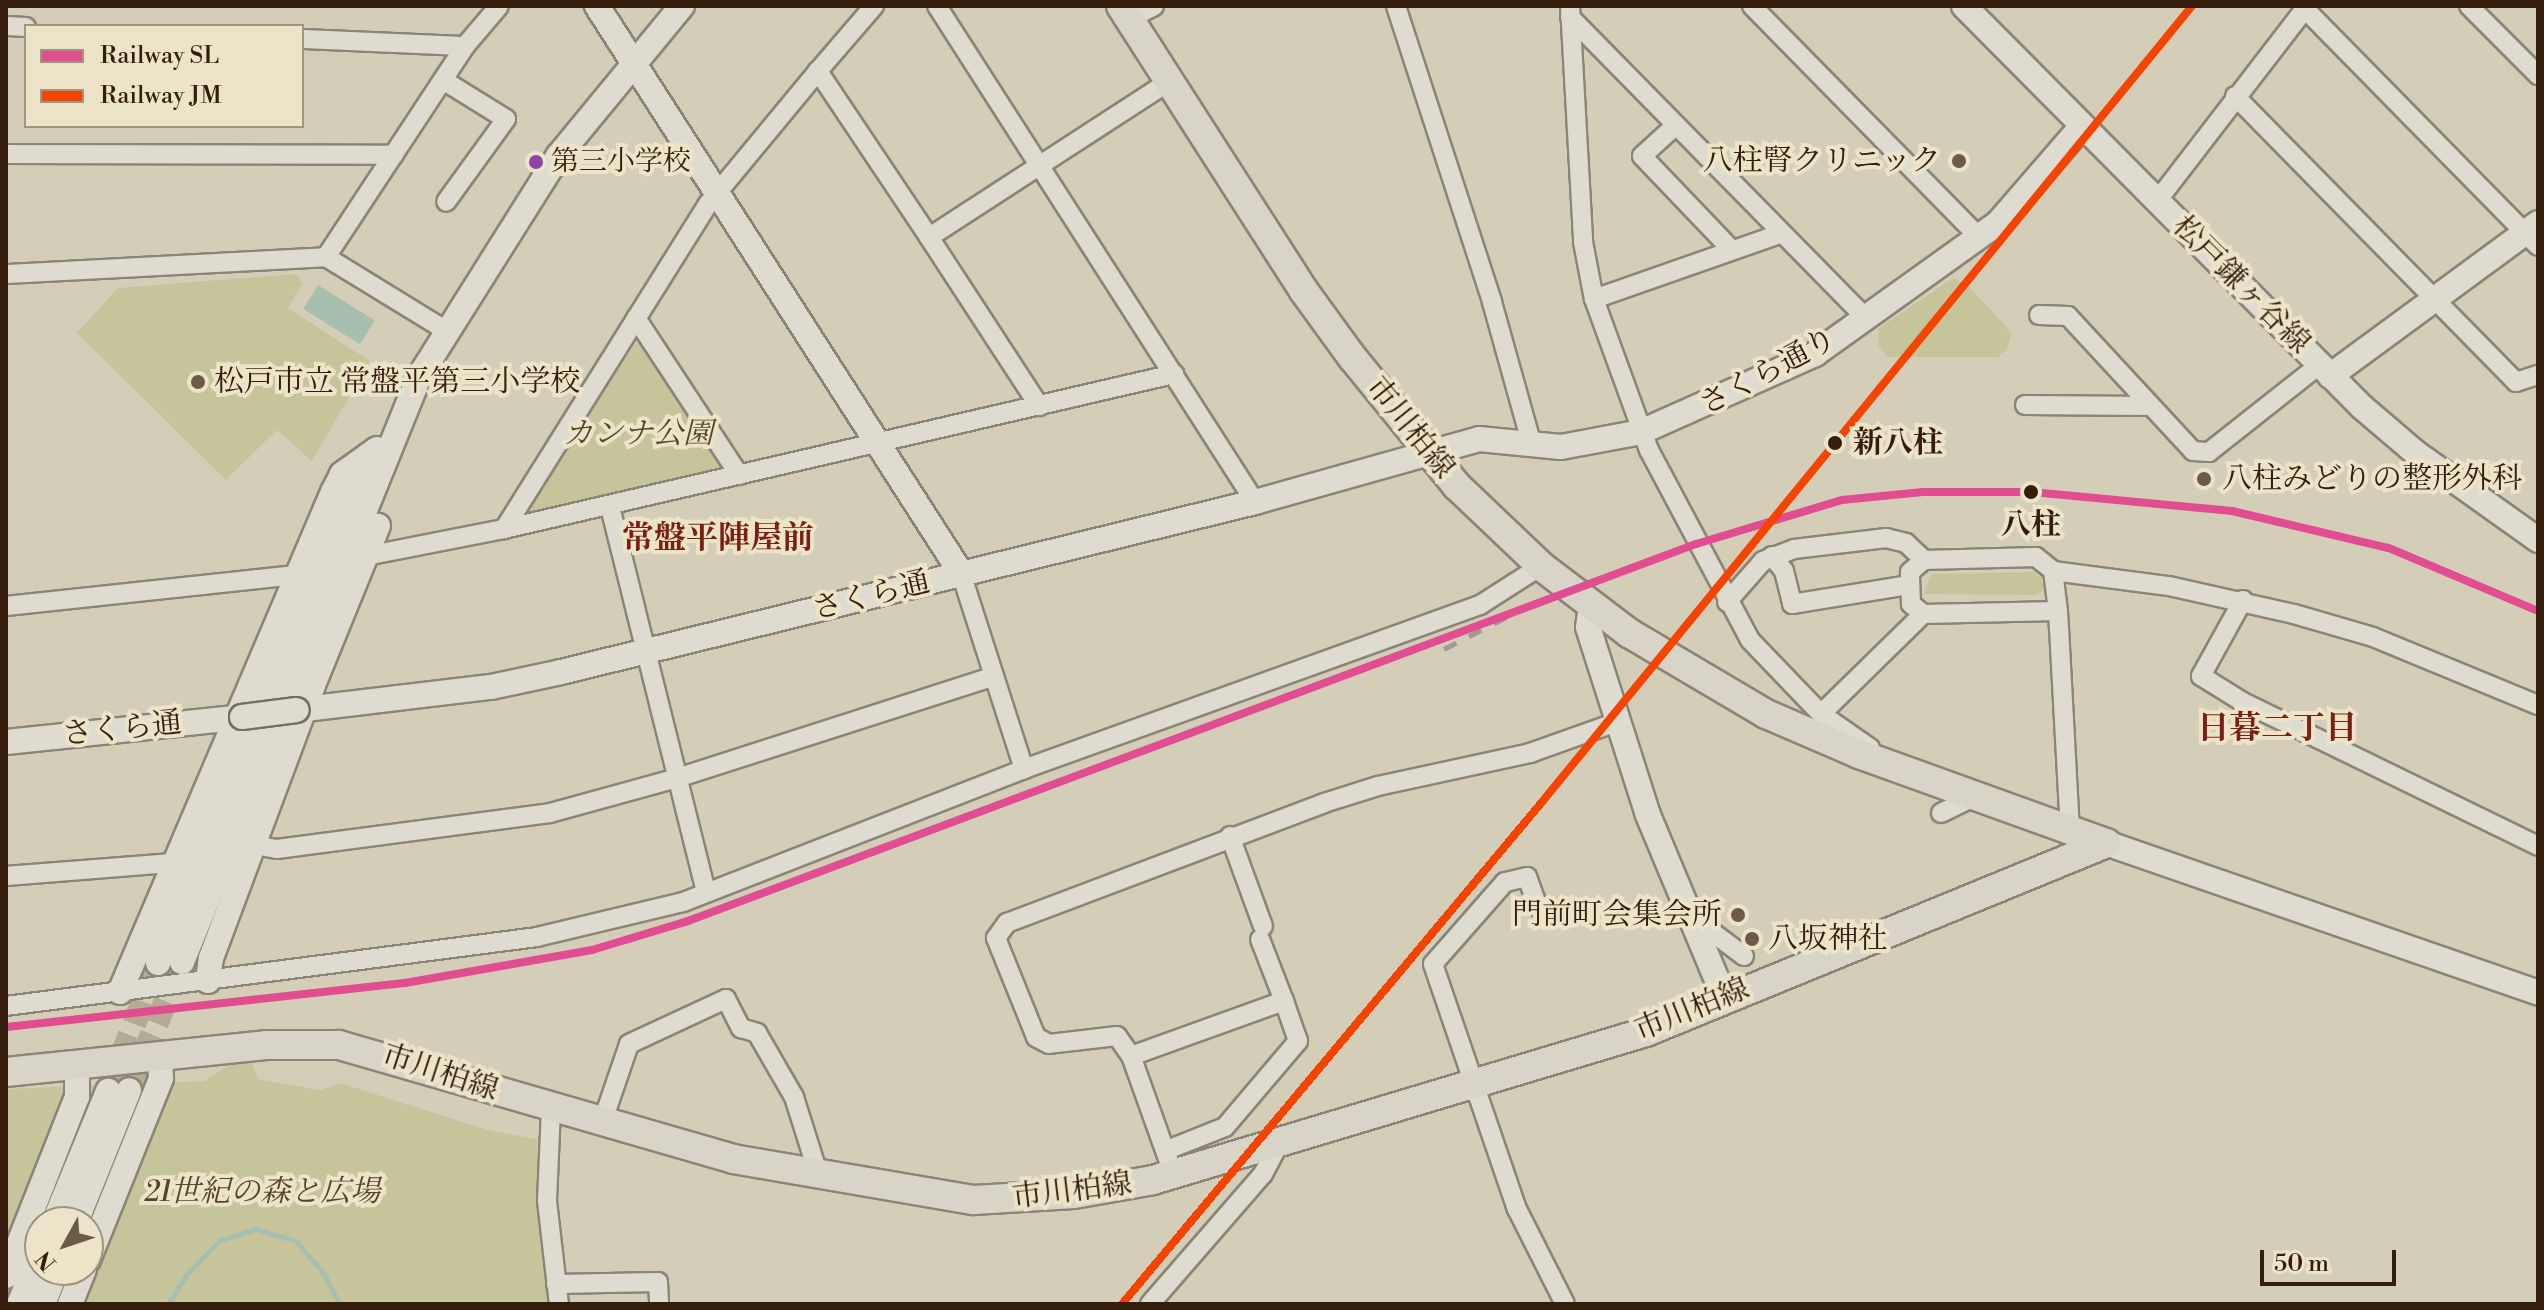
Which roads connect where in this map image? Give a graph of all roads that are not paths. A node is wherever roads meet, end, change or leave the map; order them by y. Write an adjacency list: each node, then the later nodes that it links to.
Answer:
1 (499, 6): 15 (street)
2 (597, 6): 16 (street)
3 (682, 6): 16 (street)
4 (874, 6): 17 (street)
5 (937, 6): 26 (street)
6 (1154, 6): 13 (street)
7 (1396, 6): 52 (street)
8 (1752, 6): 33 (street)
9 (1964, 6): 23 (street, 松戸鎌ヶ谷線)
10 (2469, 6): 18 (street)
11 (2306, 8): 21 (street); 31 (street)
12 (1570, 12): 22 (street); 38 (street)
13 (1125, 13): 20 (main road, 市川柏線)
14 (304, 39): 15 (street)
15 (465, 46): 19 (street)
16 (633, 63): 27 (street); 42 (street)
17 (818, 71): 27 (street); 32 (street)
18 (2538, 75)
19 (443, 80): 25 (street); 29 (street)
20 (1168, 82): 26 (street); 54 (main road, 市川柏線)
21 (2235, 96): 28 (street); 37 (street)
22 (1676, 125): 30 (street); 34 (street)
23 (2082, 126): 28 (street, 松戸鎌ヶ谷線); 33 (street, さくら通り)
24 (6, 154): 25 (street)
25 (394, 155): 35 (street)
26 (1040, 166): 32 (street); 44 (street)
27 (718, 191): 40 (street); 51 (street)
28 (2157, 201): 43 (street, 松戸鎌ヶ谷線)
29 (446, 202)
30 (1782, 233): 34 (street); 41 (street)
31 (2534, 234): 37 (street)
32 (929, 237): 47 (street)
33 (1979, 237): 41 (street, さくら通り)
34 (1731, 249): 38 (street)
35 (326, 257): 36 (street); 42 (street)
36 (6, 274)
37 (2434, 297): 43 (street); 45 (street)
38 (1594, 299): 50 (street)
39 (2039, 315): 48 (street)
40 (636, 318): 55 (street); 58 (street)
41 (1866, 318): 50 (street, さくら通り)
42 (445, 330): 49 (street)
43 (2324, 370): 48 (street); 59 (street, 松戸鎌ヶ谷線)
44 (1174, 374): 47 (street); 56 (street)
45 (2538, 375)
46 (2025, 405): 48 (street)
47 (1039, 406): 51 (street)
48 (2151, 406)
49 (404, 412): 53 (street); 53 (street); 60 (street)
50 (1641, 432): 52 (street, さくら通り); 69 (street)
51 (880, 444): 55 (street); 65 (street)
52 (1532, 445): 54 (street, さくら通り)
53 (377, 449): 66 (street)
54 (1431, 453): 56 (street, さくら通); 63 (main road, 市川柏線)
55 (739, 475): 57 (street)
56 (1255, 502): 65 (street, さくら通)
57 (610, 507): 58 (street); 74 (street)
58 (504, 529): 60 (street)
59 (2538, 540)
60 (366, 556): 77 (street)
61 (1772, 556): 62 (street); 67 (street); 69 (street)
62 (1924, 560): 64 (street); 67 (street)
63 (1541, 566): 71 (main road, 市川柏線); 82 (street)
64 (2053, 571): 68 (street); 72 (street)
65 (961, 573): 74 (street, さくら通); 75 (street)
66 (298, 575): 70 (street); 79 (street)
67 (1909, 585): 73 (street)
68 (2243, 600): 76 (street); 91 (street)
69 (1727, 602): 78 (street)
70 (6, 606)
71 (1591, 606): 80 (street); 83 (main road, 市川柏線)
72 (2058, 611): 73 (street); 87 (street)
73 (1923, 614): 78 (street)
74 (646, 653): 77 (street, さくら通); 84 (street)
75 (992, 677): 82 (street); 84 (street)
76 (2538, 705)
77 (301, 710): 79 (street, さくら通, bridge); 90 (street)
78 (1821, 714): 83 (street)
79 (240, 717): 81 (street, さくら通); 92 (street)
80 (1617, 722): 88 (street); 96 (street)
81 (6, 742)
82 (1024, 769): 94 (street)
83 (1913, 774): 85 (main road, 市川柏線)
84 (677, 778): 90 (street); 94 (street)
85 (1976, 796): 86 (street); 87 (main road, 市川柏線)
86 (1941, 813)
87 (2070, 829): 89 (main road, 市川柏線)
88 (1230, 836): 102 (street); 104 (street)
89 (2106, 843): 100 (street); 101 (main road, 市川柏線)
90 (254, 845): 98 (street)
91 (2538, 846)
92 (173, 863): 93 (street); 99 (street)
93 (6, 876)
94 (706, 892): 98 (street)
95 (1538, 907): 108 (street)
96 (1690, 923): 97 (street); 101 (street)
97 (1744, 956)
98 (208, 981): 99 (street)
99 (120, 992): 103 (street)
100 (2538, 993)
101 (1724, 997): 108 (main road, 市川柏線)
102 (1284, 1001): 104 (street); 112 (street)
103 (6, 1006)
104 (1131, 1056): 112 (street)
105 (160, 1057): 106 (main road, 市川柏線); 109 (main road, 市川柏線); 116 (street)
106 (77, 1066): 107 (main road, 市川柏線); 117 (street)
107 (6, 1072)
108 (1474, 1080): 111 (main road, 市川柏線); 122 (street)
109 (551, 1109): 110 (main road, 市川柏線); 118 (street)
110 (602, 1123): 113 (main road, 市川柏線); 113 (street)
111 (1271, 1141): 112 (main road, 市川柏線); 121 (street)
112 (1177, 1163): 113 (main road, 市川柏線)
113 (818, 1173)
114 (62, 1206): 115 (street)
115 (81, 1206)
116 (104, 1220)
117 (6, 1276)
118 (556, 1284): 119 (street); 120 (street)
119 (559, 1304)
120 (659, 1304)
121 (1150, 1304)
122 (1565, 1304)

